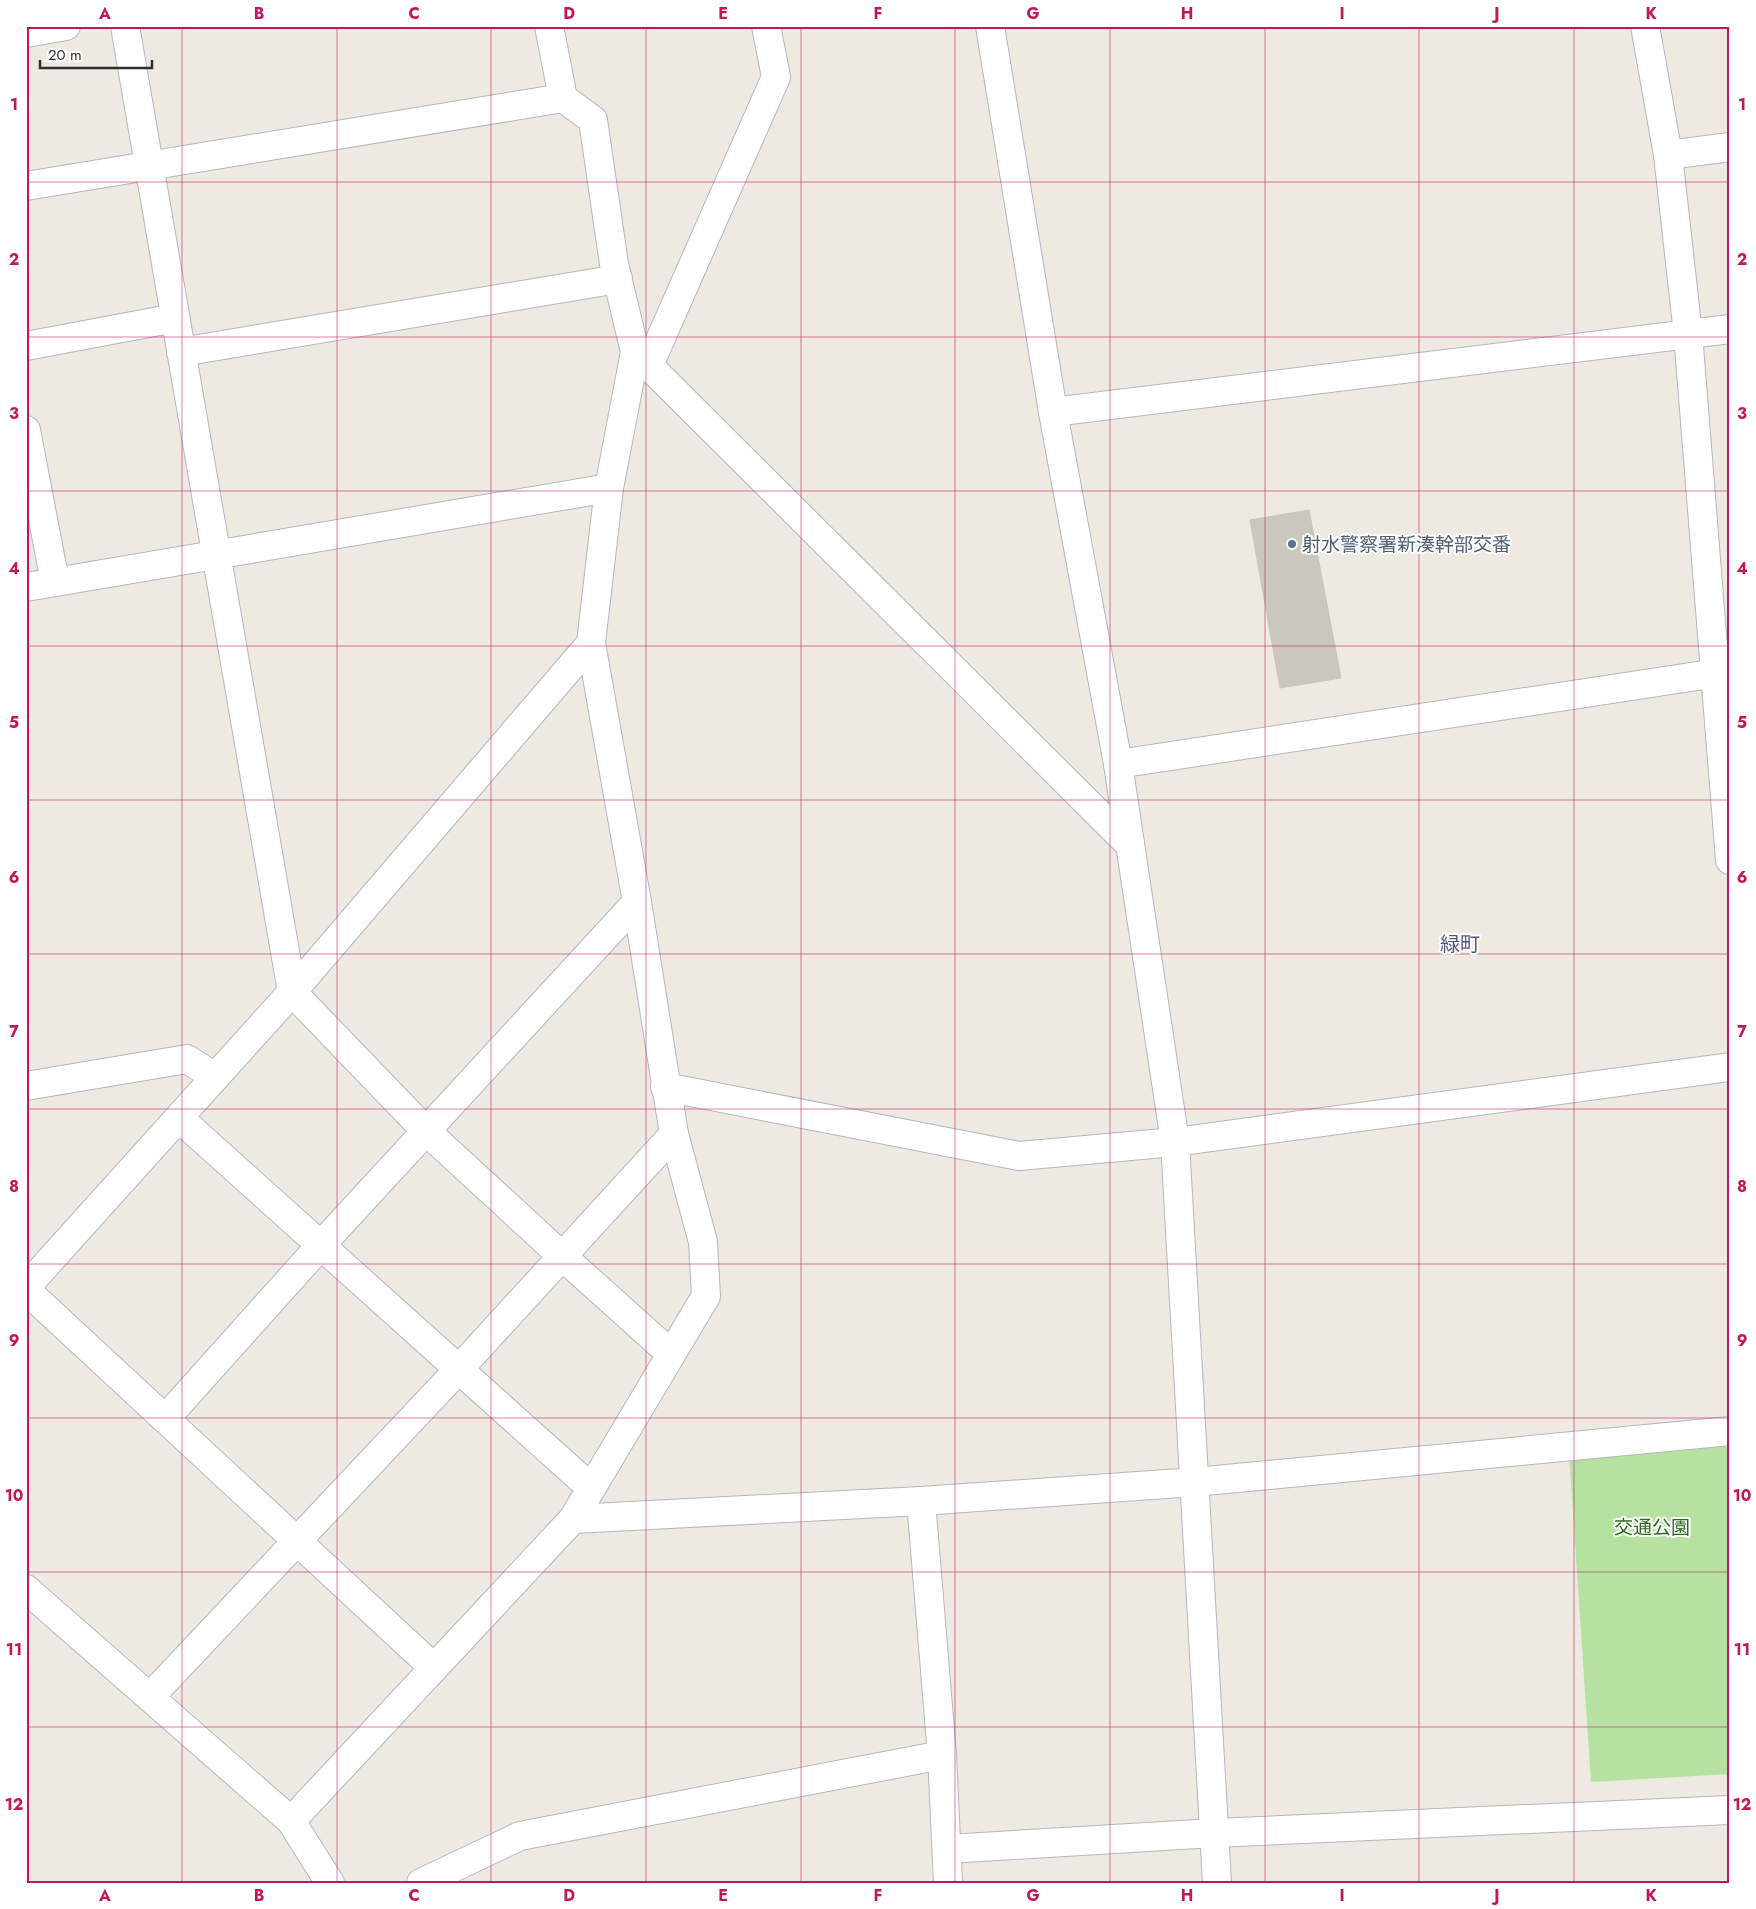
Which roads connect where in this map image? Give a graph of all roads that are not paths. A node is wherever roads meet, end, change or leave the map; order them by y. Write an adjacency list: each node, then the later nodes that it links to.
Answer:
1 (66, 26): 7 (street)
2 (124, 26): 11 (street)
3 (550, 26): 8 (street)
4 (990, 26): 20 (street)
5 (1645, 26): 10 (street)
6 (767, 30): 19 (street)
7 (26, 33)
8 (563, 98): 11 (street); 13 (street)
9 (1730, 147): 10 (street)
10 (1668, 155): 16 (street)
11 (149, 165): 12 (street); 14 (street)
12 (26, 186)
13 (618, 279): 18 (street); 19 (street)
14 (175, 318): 17 (street); 18 (street)
15 (1730, 329): 16 (street)
16 (1688, 334): 20 (street); 27 (street)
17 (26, 346)
18 (181, 352): 23 (street)
19 (642, 359): 22 (street); 29 (street)
20 (1053, 412): 28 (street)
21 (26, 430): 24 (street)
22 (609, 488): 23 (street); 26 (street)
23 (216, 554): 24 (street); 32 (street)
24 (55, 582): 25 (street)
25 (26, 587)
26 (591, 643): 31 (street); 32 (street)
27 (1722, 672): 28 (street); 30 (street)
28 (1118, 764): 29 (street)
29 (1130, 845): 40 (street)
30 (1730, 860)
31 (637, 902): 36 (street); 38 (street)
32 (292, 992): 34 (street); 38 (street)
33 (1730, 1067): 40 (street)
34 (215, 1077): 35 (street); 37 (street)
35 (26, 1086)
36 (665, 1087): 39 (street); 40 (street)
37 (179, 1118): 41 (street); 43 (street)
38 (426, 1131): 41 (street); 42 (street)
39 (674, 1134): 42 (street); 44 (street)
40 (1175, 1142): 48 (street)
41 (321, 1245): 45 (street); 46 (street)
42 (562, 1256): 44 (street); 45 (street)
43 (26, 1288): 46 (street)
44 (671, 1354): 49 (street)
45 (459, 1369): 49 (street); 52 (street)
46 (165, 1419): 52 (street)
47 (1730, 1431): 48 (street)
48 (1195, 1482): 50 (street); 59 (street)
49 (591, 1488): 51 (street)
50 (921, 1500): 51 (street); 56 (street)
51 (573, 1519): 54 (street)
52 (297, 1541): 54 (street); 55 (street)
53 (26, 1589): 55 (street)
54 (434, 1668): 58 (street)
55 (150, 1697): 58 (street)
56 (942, 1754): 60 (street); 62 (street)
57 (1730, 1810): 59 (street)
58 (291, 1821): 61 (street)
59 (1214, 1833): 60 (street); 64 (street)
60 (947, 1849): 63 (street)
61 (330, 1883)
62 (421, 1883)
63 (948, 1883)
64 (1217, 1883)

